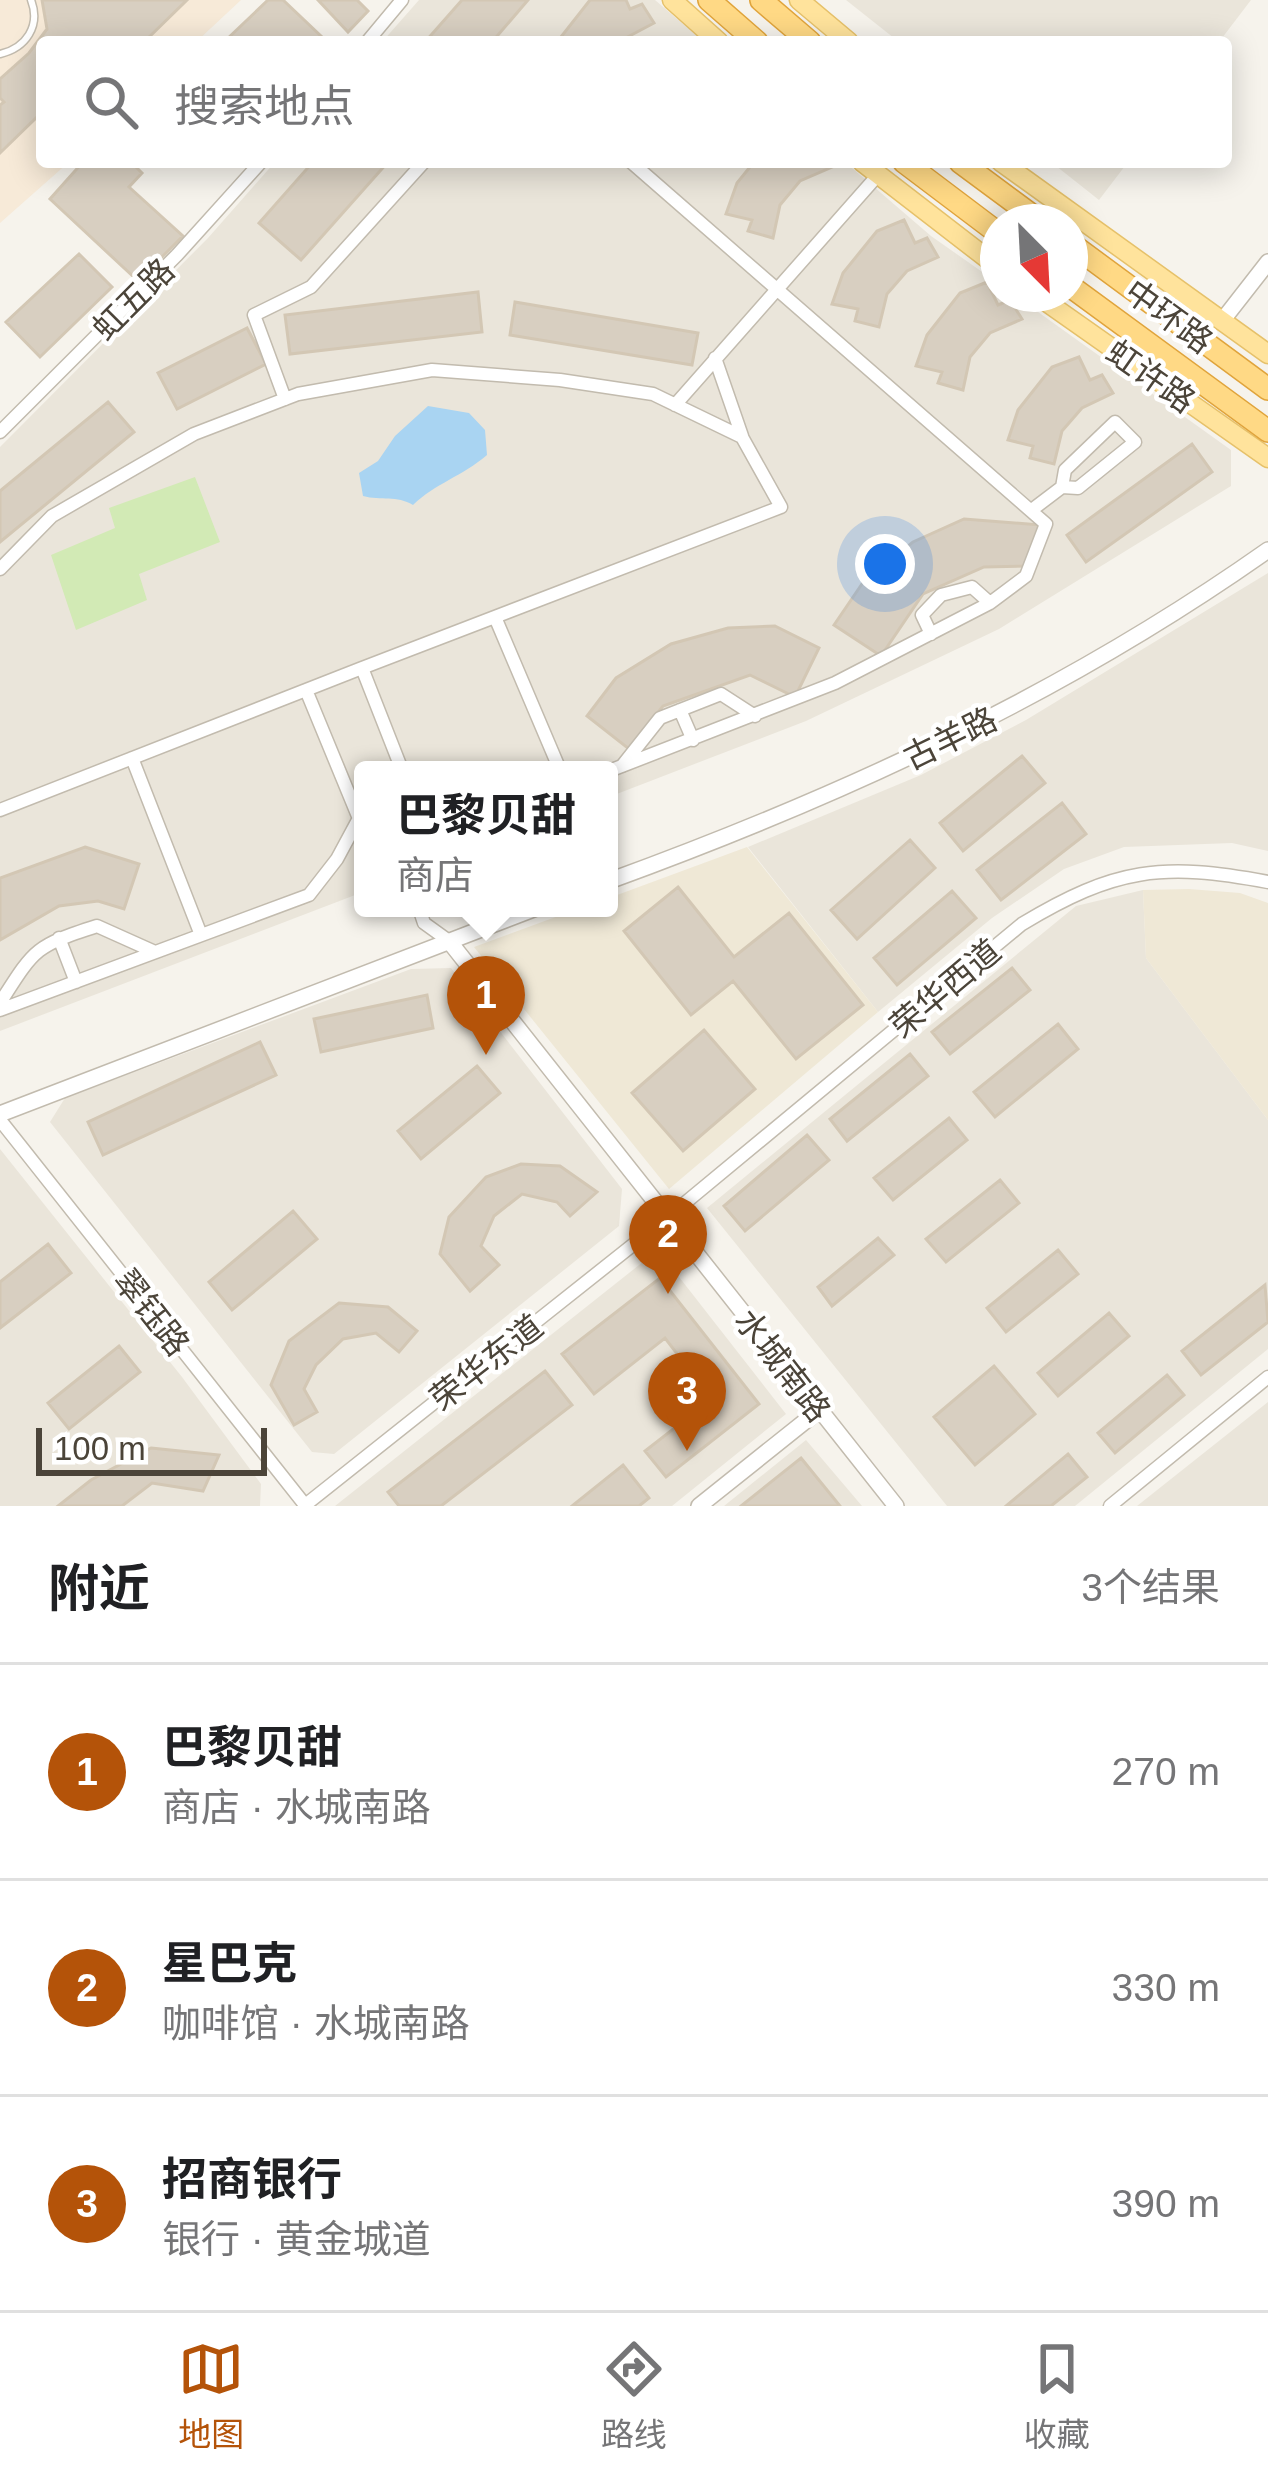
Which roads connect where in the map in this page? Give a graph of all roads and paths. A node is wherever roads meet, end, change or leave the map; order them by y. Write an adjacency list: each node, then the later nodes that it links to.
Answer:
1 (31, 0): 12 (lane)
2 (402, 0): 7 (street)
3 (672, 0): 8 (main road)
4 (709, 0): 9 (highway)
5 (761, 0): 10 (highway)
6 (800, 0): 11 (main road)
7 (372, 36)
8 (711, 36)
9 (750, 36)
10 (803, 36)
11 (842, 36)
12 (0, 54)
13 (256, 168): 35 (street, 虹五路)
14 (419, 168): 32 (street)
15 (638, 168): 25 (street)
16 (870, 168): 22 (main road); 25 (street)
17 (912, 168): 21 (highway)
18 (968, 168): 20 (highway)
19 (1009, 168): 28 (main road)
20 (1017, 204)
21 (980, 219)
22 (980, 252)
23 (1088, 256): 31 (highway, 中环路)
24 (1268, 262): 28 (street)
25 (776, 287): 30 (street); 39 (street)
26 (1088, 299): 34 (highway, 中环路)
27 (1061, 312): 37 (main road, 虹许路)
28 (1222, 321): 29 (main road)
29 (1268, 354)
30 (715, 358): 33 (street); 36 (street)
31 (1268, 389)
32 (285, 399): 33 (street); 41 (street)
33 (675, 405): 36 (street)
34 (1268, 431)
35 (0, 432)
36 (742, 437): 44 (street)
37 (1268, 458)
38 (1061, 487): 38 (street); 39 (street)
39 (1033, 509): 43 (street)
40 (1268, 550): 60 (street, 古羊路)
41 (0, 569)
42 (941, 595): 43 (street); 45 (street); 46 (street)
43 (990, 604): 45 (street)
44 (495, 617): 47 (street); 54 (street)
45 (956, 621): 46 (street)
46 (931, 634): 50 (street)
47 (362, 668): 48 (street); 53 (street)
48 (306, 690): 52 (street); 57 (street)
49 (680, 710): 50 (street); 51 (street); 55 (street)
50 (755, 716): 51 (street)
51 (693, 740): 56 (street)
52 (132, 758): 58 (street); 64 (street)
53 (398, 761)
54 (556, 761)
55 (618, 766)
56 (618, 768)
57 (354, 806)
58 (0, 810)
59 (354, 831): 64 (street)
60 (618, 878)
61 (1268, 882): 71 (street, 荣华西道)
62 (422, 917): 66 (street)
63 (512, 917): 66 (street)
64 (201, 935): 67 (street)
65 (58, 938): 67 (street); 68 (street); 69 (street)
66 (449, 941): 70 (street); 71 (street, 水城南路)
67 (155, 952): 68 (street)
68 (76, 982): 69 (street)
69 (0, 1007)
70 (0, 1117): 74 (street, 翠钰路)
71 (668, 1217): 73 (street, 水城南路); 74 (street, 荣华东道)
72 (1268, 1378): 77 (street)
73 (818, 1411): 75 (street); 76 (street, 水城南路)
74 (304, 1506)
75 (699, 1506)
76 (896, 1506)
77 (1110, 1506)

